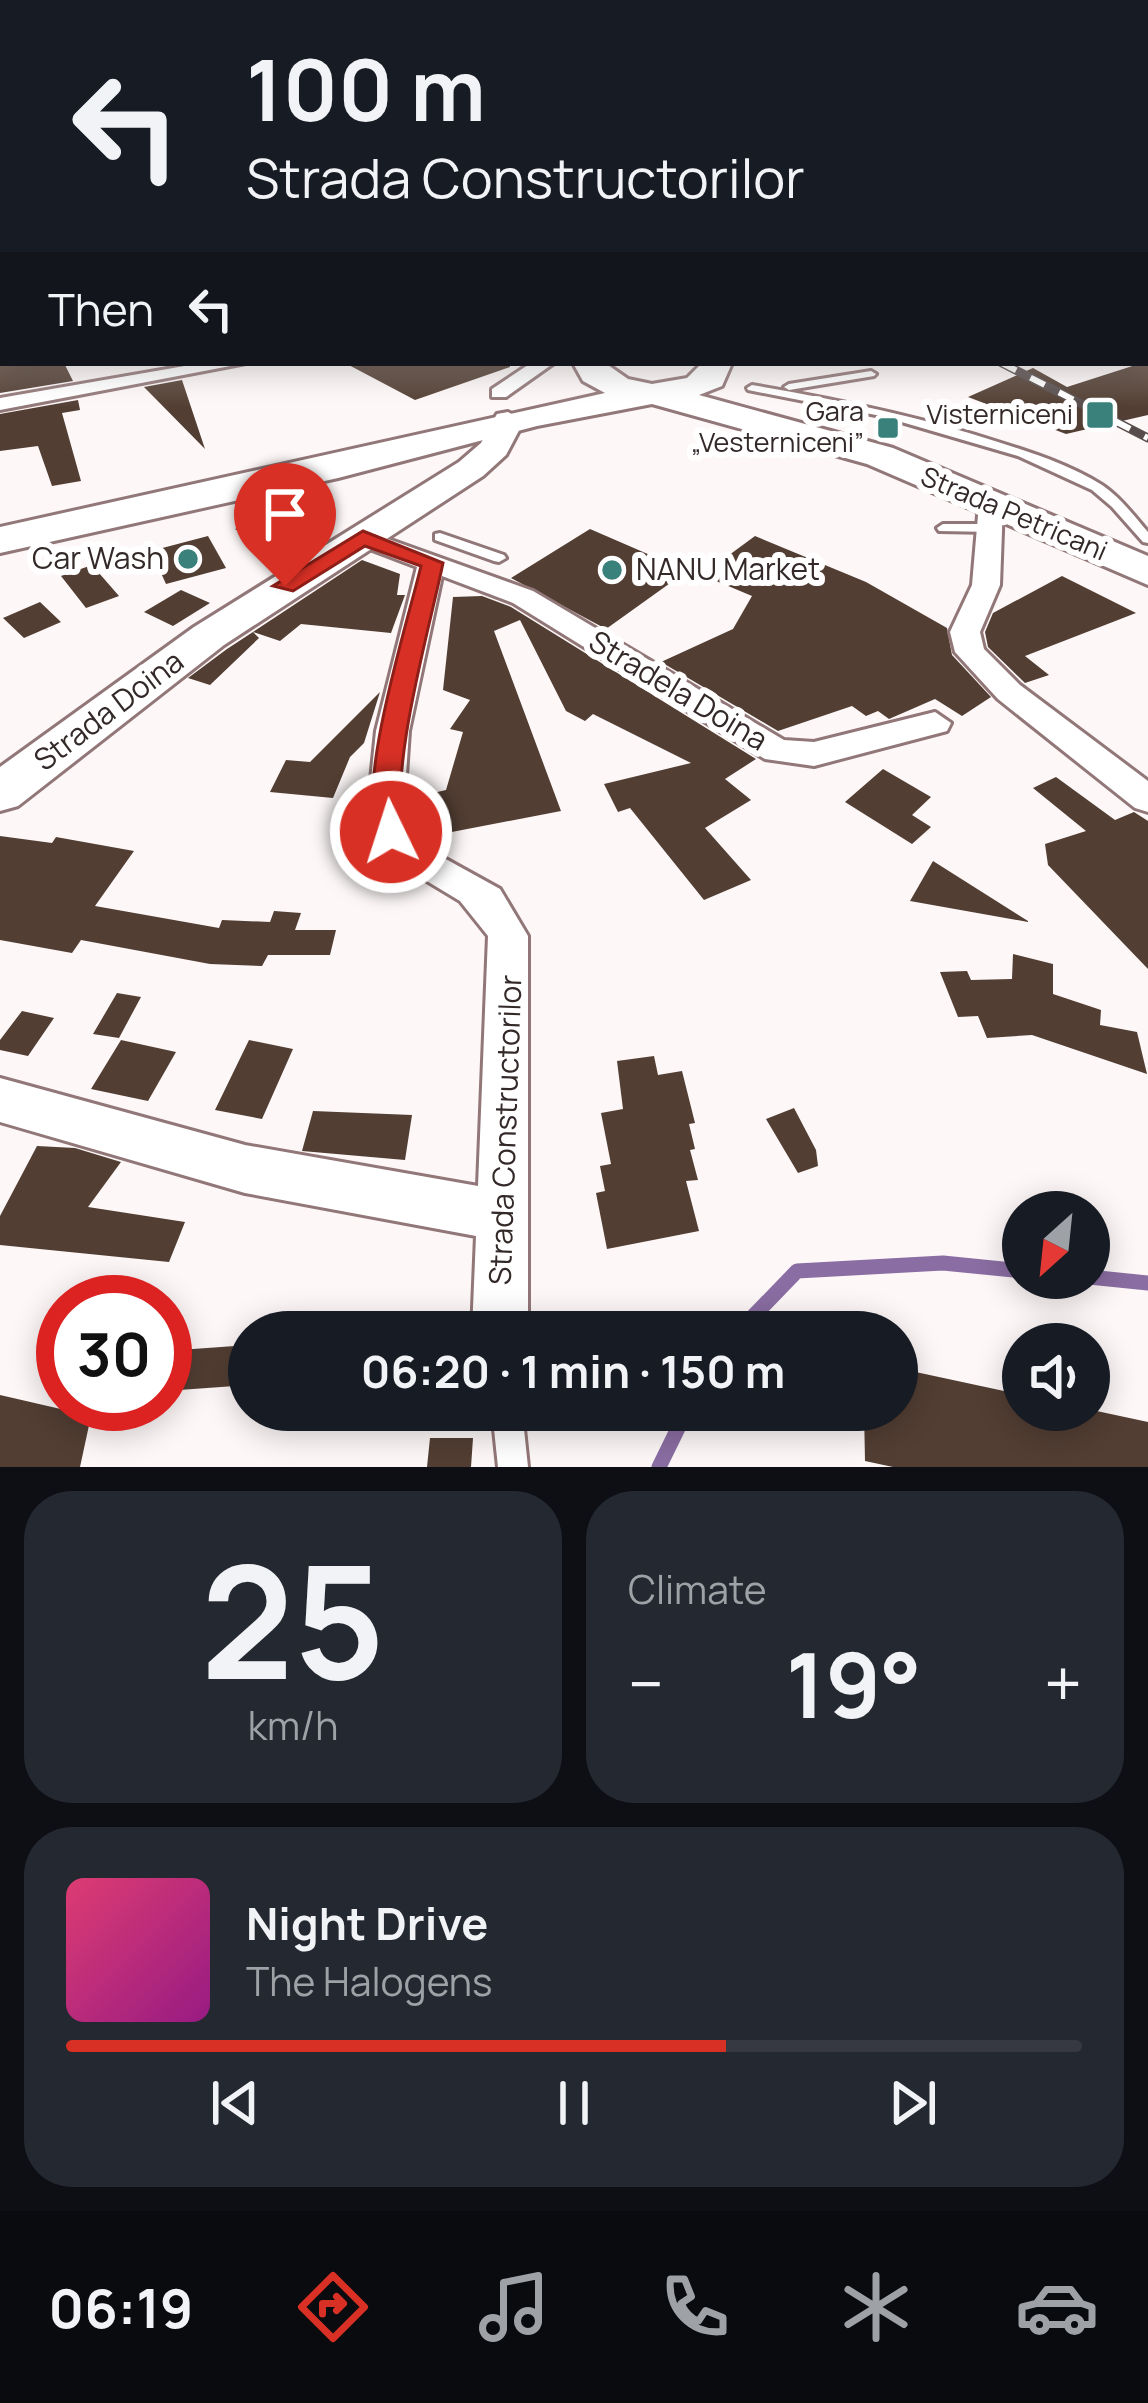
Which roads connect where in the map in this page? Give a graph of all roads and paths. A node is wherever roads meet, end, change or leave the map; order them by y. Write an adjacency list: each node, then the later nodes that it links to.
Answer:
1 (219, 366): 10 (street)
2 (541, 366): 11 (street)
3 (570, 366): 11 (main road)
4 (592, 366): 8 (main road)
5 (716, 366): 8 (main road)
6 (720, 366): 9 (main road, Strada Petricani)
7 (856, 366): 9 (lane)
8 (649, 394): 9 (main road, Strada Petricani); 12 (main road)
9 (751, 402): 12 (main road); 13 (main road, Strada Petricani); 16 (lane)
10 (0, 404)
11 (503, 407): 12 (main road); 15 (main road, Strada Doina); 17 (main road)
12 (564, 410)
13 (991, 516): 14 (lane); 20 (main road, Strada Petricani); 23 (street)
14 (943, 528)
15 (363, 538): 18 (street); 22 (main road, Strada Doina)
16 (1148, 539)
17 (0, 540)
18 (436, 550): 19 (lane); 21 (street, Stradela Doina); 25 (street, Strada Constructorilor)
19 (499, 558)
20 (1148, 572)
21 (935, 723)
22 (0, 793)
23 (1148, 799)
24 (0, 1100): 25 (street)
25 (500, 1215): 26 (street, Strada Constructorilor)
26 (500, 1311)
27 (510, 1431): 28 (lane)
28 (514, 1467)

